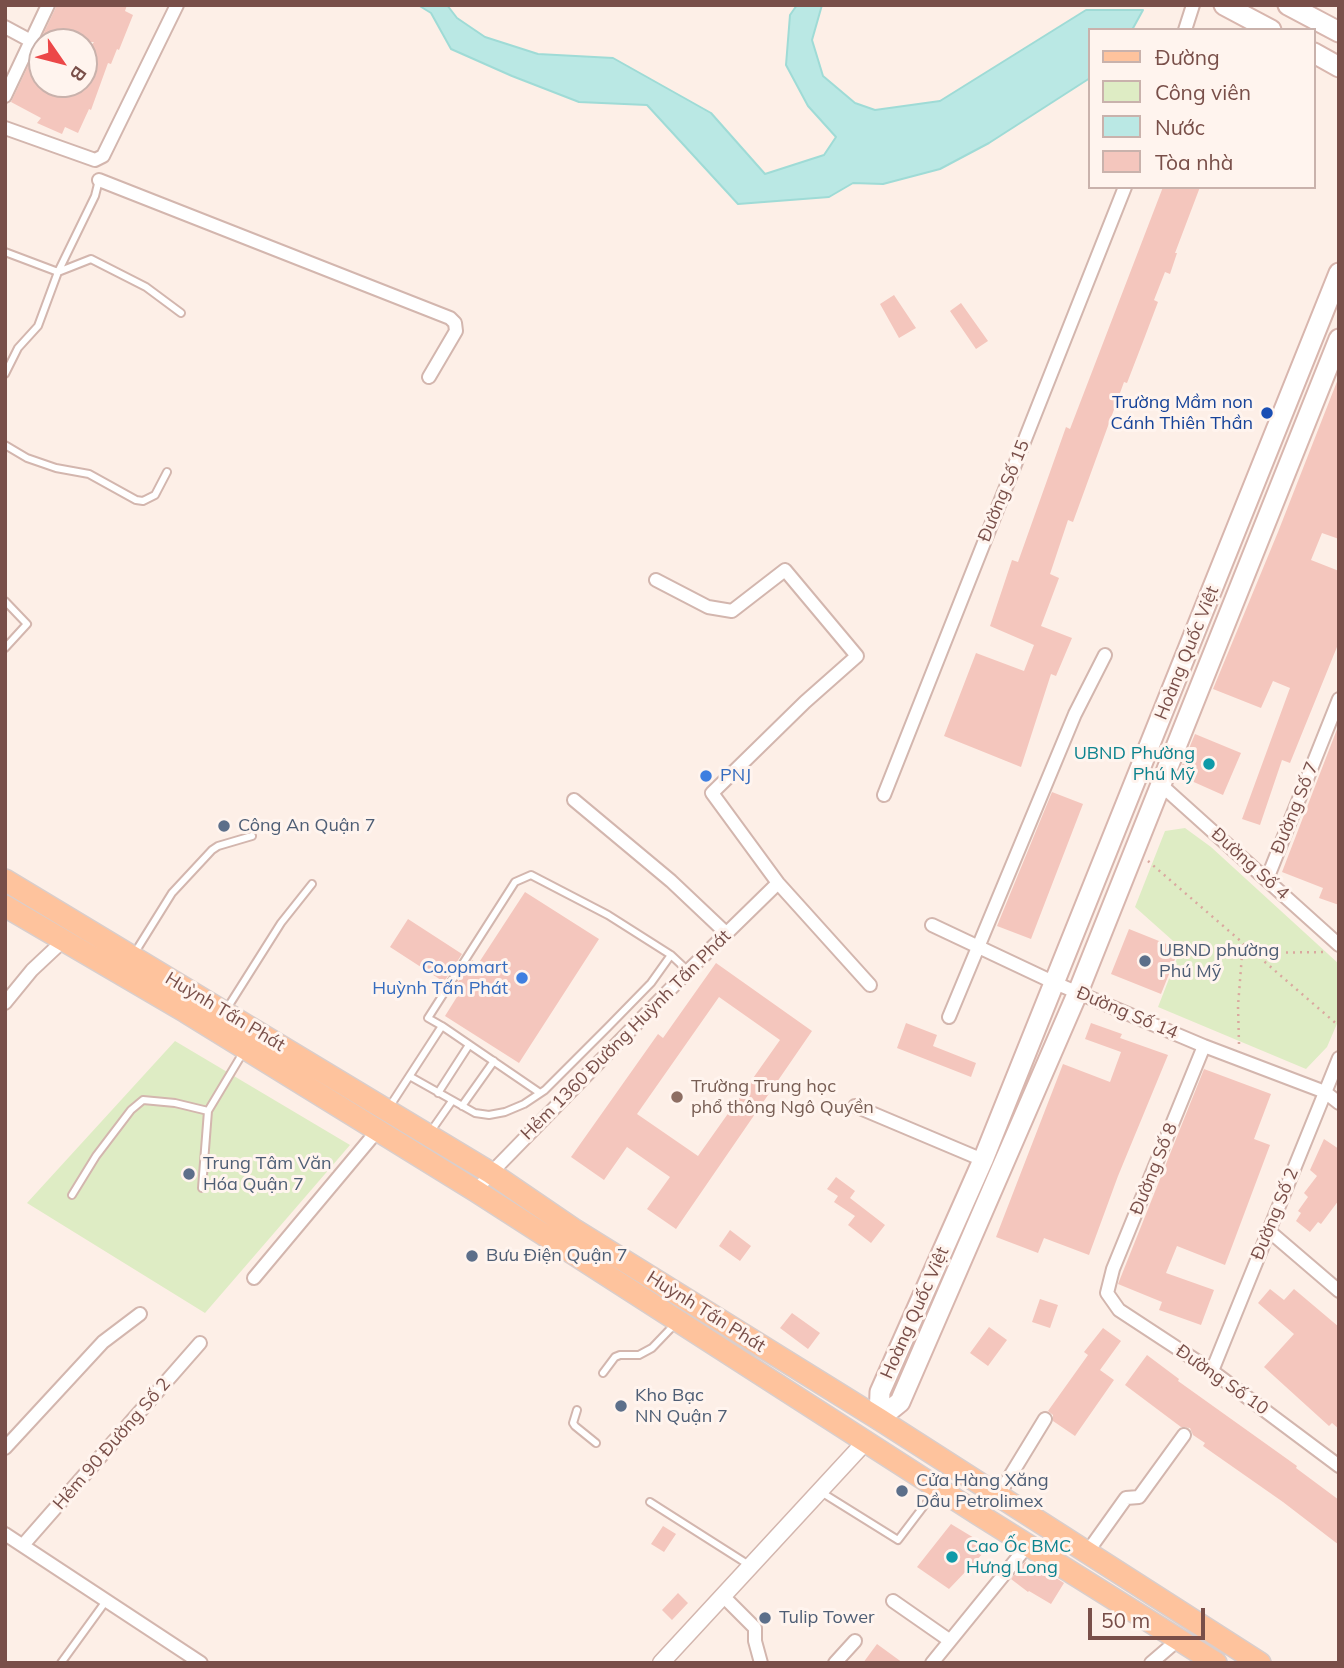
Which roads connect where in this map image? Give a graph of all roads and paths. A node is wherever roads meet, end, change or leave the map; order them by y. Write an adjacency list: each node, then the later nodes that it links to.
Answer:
1 (48, 5): 7 (street)
2 (177, 5): 16 (street)
3 (1193, 5): 8 (street)
4 (1224, 5): 9 (main road)
5 (1288, 5): 10 (main road)
6 (5, 27): 11 (street)
7 (37, 28)
8 (1186, 28)
9 (1267, 28)
10 (1339, 32)
11 (28, 39)
12 (28, 47): 15 (street)
13 (1316, 54): 14 (main road)
14 (1339, 67)
15 (5, 96)
16 (5, 128)
17 (99, 180): 20 (lane); 25 (street)
18 (1124, 189): 34 (street, Đường Số 15)
19 (5, 252): 20 (lane)
20 (58, 272): 22 (lane); 24 (lane)
21 (1337, 281): 54 (main road, Hoàng Quốc Việt)
22 (181, 313)
23 (1339, 339): 33 (main road, Hoàng Quốc Việt)
24 (5, 374)
25 (429, 377)
26 (5, 445): 27 (lane)
27 (167, 472)
28 (656, 580): 40 (street)
29 (5, 601): 30 (lane)
30 (5, 648)
31 (1105, 655): 48 (street)
32 (1339, 699): 38 (street, Đường Số 7)
33 (1160, 784): 37 (main road, Hoàng Quốc Việt); 38 (street, Đường Số 4)
34 (884, 795)
35 (574, 800): 44 (street)
36 (252, 836): 52 (lane)
37 (1134, 850): 46 (path); 56 (main road, Hoàng Quốc Việt)
38 (1267, 879): 47 (street, Đường Số 4)
39 (5, 880): 52 (main road, Huỳnh Tấn Phát)
40 (778, 883): 44 (street, Hẻm 1360 Đường Huỳnh Tấn Phát); 55 (street)
41 (312, 884): 58 (lane)
42 (5, 906): 45 (main road, Huỳnh Tấn Phát)
43 (932, 925): 48 (street, Đường Số 14)
44 (726, 933): 53 (street, Hẻm 1360 Đường Huỳnh Tấn Phát)
45 (64, 940): 57 (street); 64 (main road, Huỳnh Tấn Phát)
46 (1243, 942): 50 (path); 66 (path)
47 (1339, 945)
48 (978, 947): 54 (street, Đường Số 14); 59 (street)
49 (1325, 952): 50 (path)
50 (1256, 953): 61 (path)
51 (671, 955): 53 (lane); 60 (lane); 71 (lane)
52 (133, 956): 58 (main road, Huỳnh Tấn Phát)
53 (688, 971): 81 (street, Hẻm 1360 Đường Huỳnh Tấn Phát)
54 (1055, 983): 56 (street, Đường Số 14); 80 (main road, Hoàng Quốc Việt)
55 (870, 985)
56 (1078, 992): 63 (street, Đường Số 14); 95 (main road, Hoàng Quốc Việt)
57 (5, 1003)
58 (225, 1011): 76 (main road, Huỳnh Tấn Phát)
59 (948, 1017)
60 (442, 1026): 62 (lane); 68 (lane)
61 (1339, 1026)
62 (470, 1045): 67 (lane); 70 (lane)
63 (1204, 1046): 66 (street, Đường Số 14); 88 (street, Đường Số 8)
64 (245, 1049): 77 (lane); 78 (main road, Huỳnh Tấn Phát)
65 (1339, 1058): 69 (street, Đường Số 2)
66 (1240, 1060): 69 (street, Đường Số 14)
67 (494, 1061): 71 (lane); 75 (lane)
68 (411, 1077): 70 (lane); 76 (lane)
69 (1325, 1092): 73 (street, Đường Số 14); 85 (street, Đường Số 2)
70 (438, 1093): 72 (lane)
71 (540, 1093): 75 (lane)
72 (452, 1101): 75 (lane); 79 (lane)
73 (1339, 1103)
74 (855, 1106): 80 (street)
75 (462, 1107)
76 (387, 1110): 79 (main road, Huỳnh Tấn Phát)
77 (208, 1111): 82 (lane); 84 (lane)
78 (377, 1131): 83 (main road, Huỳnh Tấn Phát); 86 (street)
79 (428, 1135): 81 (main road, Huỳnh Tấn Phát)
80 (983, 1160): 95 (main road, Hoàng Quốc Việt)
81 (491, 1173): 83 (street, Hẻm 1360 Đường Huỳnh Tấn Phát); 95 (main road, Huỳnh Tấn Phát)
82 (202, 1188)
83 (476, 1191): 90 (main road, Huỳnh Tấn Phát)
84 (72, 1195)
85 (1269, 1231): 87 (street); 92 (street, Đường Số 2)
86 (254, 1278)
87 (1339, 1291)
88 (1107, 1293): 92 (street, Đường Số 10)
89 (140, 1314): 100 (street)
90 (678, 1321): 93 (lane); 98 (main road, Huỳnh Tấn Phát)
91 (200, 1343): 107 (street, Hẻm 90 Đường Số 2)
92 (1212, 1371): 101 (street, Đường Số 10)
93 (603, 1373)
94 (577, 1410): 99 (lane)
95 (879, 1419): 98 (main road); 104 (main road, Huỳnh Tấn Phát)
96 (1045, 1419): 104 (street)
97 (1184, 1435): 109 (street)
98 (866, 1440): 102 (main road, Huỳnh Tấn Phát); 103 (street)
99 (596, 1443)
100 (5, 1448)
101 (1339, 1466)
102 (937, 1487): 103 (lane); 108 (main road, Huỳnh Tấn Phát)
103 (819, 1491): 110 (street)
104 (998, 1496): 109 (main road, Huỳnh Tấn Phát)
105 (650, 1502): 110 (lane)
106 (5, 1534): 107 (street)
107 (23, 1545): 113 (street)
108 (1028, 1545): 115 (main road, Huỳnh Tấn Phát); 117 (street)
109 (1086, 1553): 112 (main road, Huỳnh Tấn Phát)
110 (750, 1566): 111 (street)
111 (723, 1596): 121 (street); 122 (street)
112 (1155, 1597): 115 (main road); 127 (main road, Huỳnh Tấn Phát)
113 (106, 1601): 119 (lane); 120 (street)
114 (893, 1601): 117 (street)
115 (1142, 1616): 116 (main road, Huỳnh Tấn Phát)
116 (1179, 1639): 125 (street); 126 (main road, Huỳnh Tấn Phát)
117 (949, 1640): 124 (street)
118 (855, 1641): 123 (street)
119 (61, 1663)
120 (201, 1663)
121 (661, 1663)
122 (761, 1663)
123 (835, 1663)
124 (932, 1663)
125 (1151, 1663)
126 (1216, 1663)
127 (1260, 1663)

